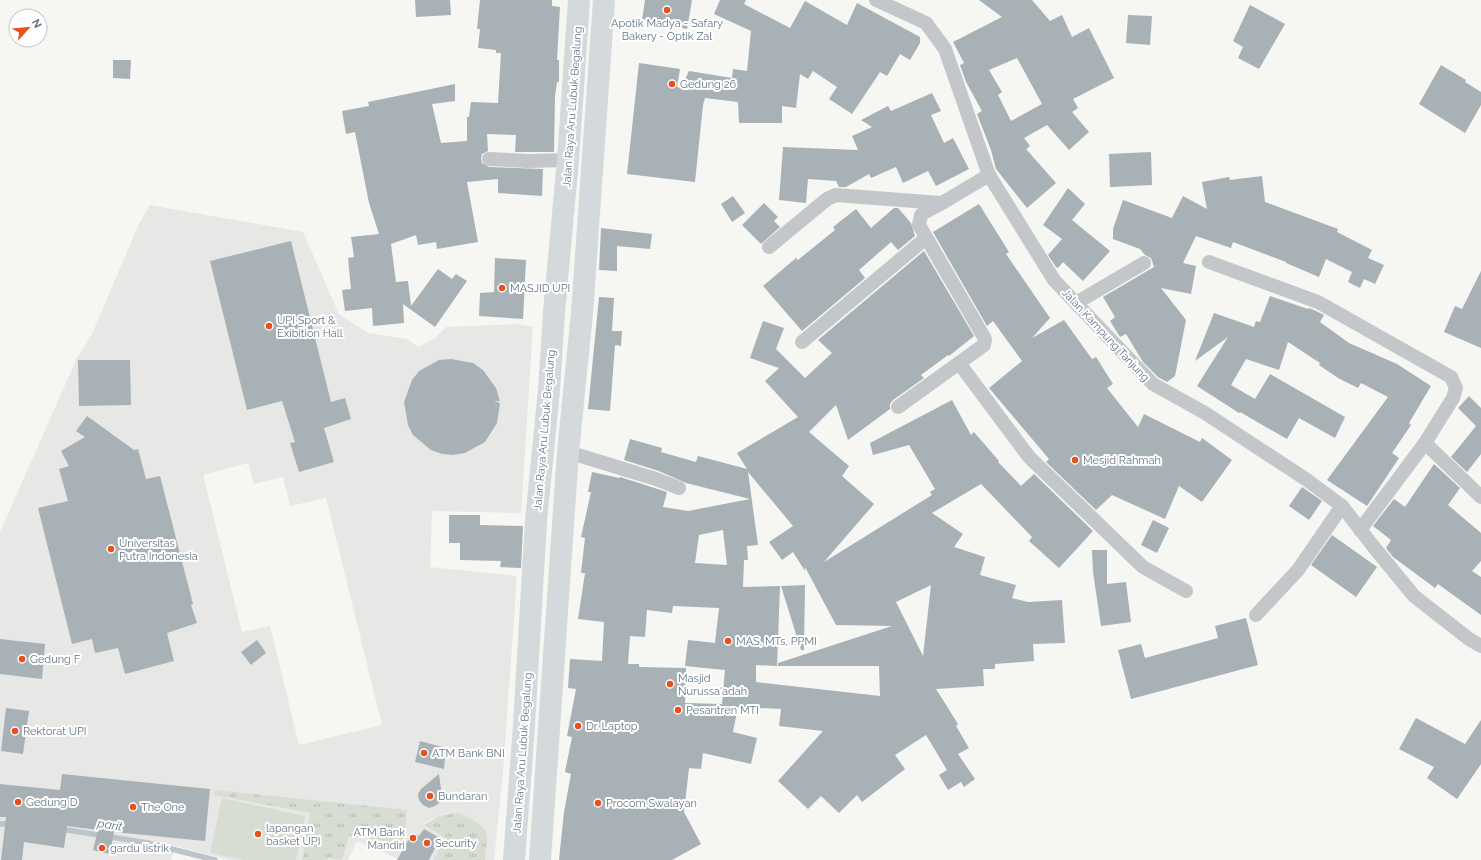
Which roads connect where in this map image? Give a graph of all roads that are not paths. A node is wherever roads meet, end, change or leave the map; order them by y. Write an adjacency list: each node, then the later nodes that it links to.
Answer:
1 (580, 0): 5 (main road, Jalan Raya Aru Lubuk Begalung)
2 (604, 0): 14 (main road)
3 (876, 0): 6 (street, Jalan Kampung Tanjung)
4 (489, 159): 5 (street)
5 (568, 160): 13 (main road, Jalan Raya Aru Lubuk Begalung)
6 (989, 175): 7 (street); 12 (street, Jalan Kampung Tanjung)
7 (942, 203): 8 (street); 9 (street)
8 (926, 238): 15 (street); 16 (street)
9 (769, 247)
10 (1209, 262): 18 (street)
11 (1144, 263): 12 (street)
12 (1076, 303): 22 (street, Jalan Kampung Tanjung)
13 (554, 312): 14 (main road); 27 (main road, Jalan Raya Aru Lubuk Begalung)
14 (582, 313): 19 (main road)
15 (802, 342)
16 (959, 363): 17 (street); 24 (street)
17 (898, 407)
18 (1425, 443): 21 (street); 23 (street)
19 (568, 452): 20 (street); 28 (main road)
20 (679, 488)
21 (1481, 497)
22 (1342, 506): 23 (street, Jalan Kampung Tanjung); 25 (street)
23 (1360, 530): 26 (street, Jalan Kampung Tanjung)
24 (1186, 591)
25 (1256, 615)
26 (1481, 646)
27 (514, 860)
28 (540, 860)

